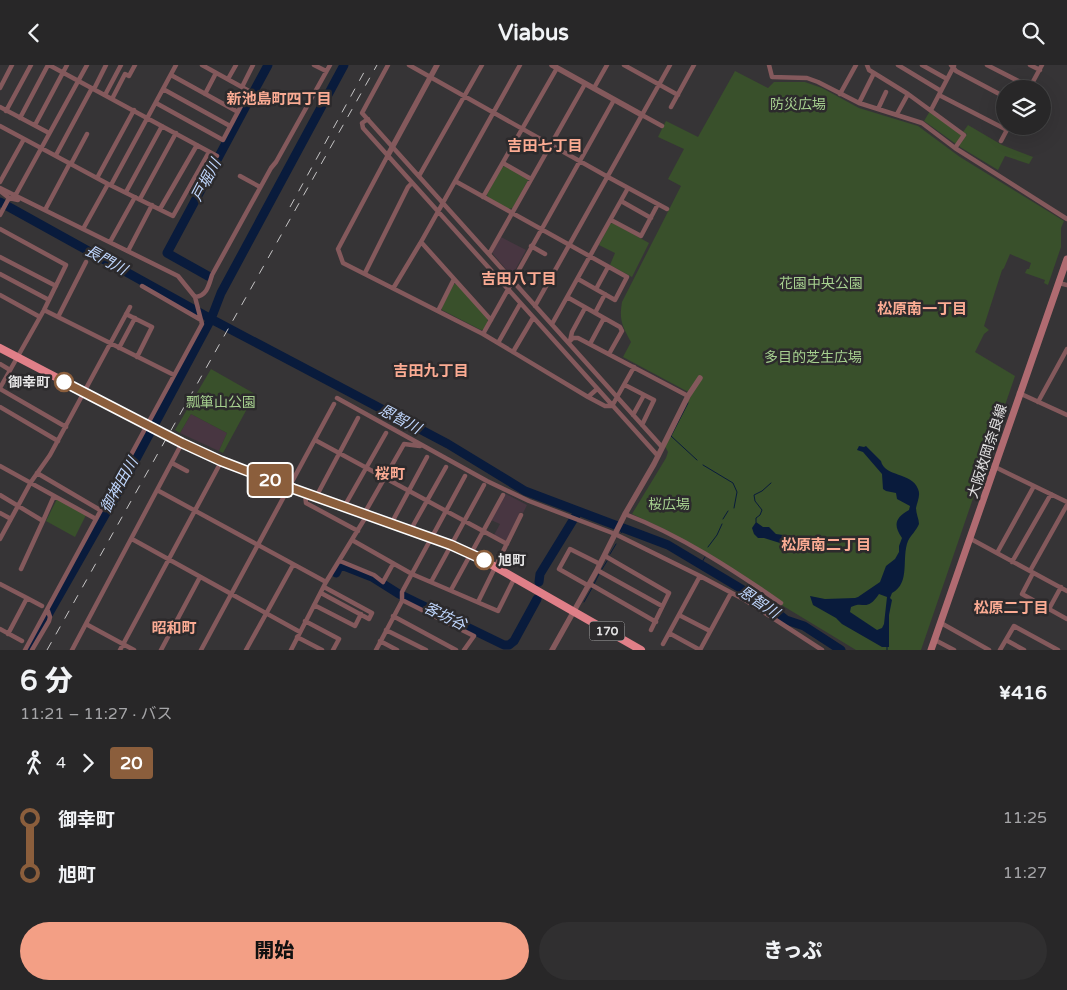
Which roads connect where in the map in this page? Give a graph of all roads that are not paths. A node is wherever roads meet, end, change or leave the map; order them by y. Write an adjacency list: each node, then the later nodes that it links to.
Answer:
1 (12, 65): 49 (street)
2 (31, 65): 71 (street)
3 (49, 65): 36 (street); 76 (street)
4 (67, 65): 36 (street)
5 (87, 65): 43 (street)
6 (106, 65): 50 (street)
7 (121, 65): 59 (street)
8 (135, 65): 62 (street)
9 (176, 65): 39 (street)
10 (202, 65): 37 (street)
11 (216, 65): 37 (street)
12 (236, 65): 41 (street)
13 (254, 65): 48 (street)
14 (314, 65): 35 (street)
15 (330, 65): 35 (street)
16 (388, 65): 78 (street)
17 (408, 65): 40 (street)
18 (437, 65): 40 (street)
19 (482, 65): 61 (street)
20 (520, 65): 73 (street)
21 (607, 65): 52 (street)
22 (624, 65): 47 (street)
23 (670, 65): 47 (street)
24 (694, 65): 60 (street)
25 (769, 65): 57 (street)
26 (856, 65): 57 (street)
27 (867, 65): 38 (street)
28 (898, 65): 55 (street)
29 (922, 65): 42 (street)
30 (988, 65): 44 (street)
31 (1030, 65): 34 (street)
32 (554, 66): 46 (street); 85 (street)
33 (953, 66): 42 (street); 54 (street)
34 (1041, 68): 45 (street)
35 (326, 71): 113 (street)
36 (63, 72): 43 (street); 80 (street)
37 (215, 72): 41 (street); 56 (street)
38 (874, 73): 58 (street); 65 (street)
39 (171, 75): 51 (street); 56 (street)
40 (431, 77): 61 (street); 94 (street)
41 (228, 79): 48 (street)
42 (947, 79): 55 (street)
43 (78, 80): 50 (street); 86 (street)
44 (1015, 80)
45 (1034, 80)
46 (585, 83): 52 (street); 93 (street)
47 (659, 84): 60 (street); 75 (street)
48 (242, 87): 72 (street)
49 (0, 88)
50 (93, 88): 59 (street); 98 (street)
51 (163, 89): 64 (street); 83 (street)
52 (594, 89): 63 (street)
53 (886, 92): 68 (street)
54 (996, 92)
55 (940, 93): 70 (street); 79 (street)
56 (205, 94): 72 (street)
57 (840, 94): 65 (street)
58 (908, 94): 70 (street); 74 (street)
59 (106, 95): 62 (street)
60 (678, 95): 67 (street)
61 (464, 96): 73 (street); 104 (street)
62 (112, 99): 69 (street)
63 (614, 100): 75 (street); 101 (street)
64 (156, 103): 77 (street); 83 (street)
65 (859, 103): 68 (street)
66 (0, 107): 71 (street)
67 (671, 107)
68 (878, 109): 74 (street)
69 (134, 110): 77 (street); 107 (street)
70 (931, 110): 95 (street)
71 (6, 111): 76 (street)
72 (238, 112): 83 (street)
73 (493, 113): 85 (street); 109 (street)
74 (897, 114): 95 (street)
75 (642, 115): 84 (street); 106 (street)
76 (20, 118): 80 (street)
77 (148, 118): 82 (street); 112 (street)
78 (368, 119): 94 (street); 99 (street)
79 (996, 122)
80 (35, 125): 86 (street)
81 (0, 126): 90 (street)
82 (162, 126): 87 (street); 116 (street)
83 (230, 126)
84 (662, 126)
85 (522, 129): 93 (street); 103 (street)
86 (49, 133): 96 (street)
87 (176, 133): 92 (street); 121 (street)
88 (87, 134): 102 (street)
89 (1004, 135): 91 (street)
90 (24, 139): 96 (street); 110 (street)
91 (1001, 141)
92 (197, 145): 97 (street); 127 (street)
93 (550, 145): 101 (street); 108 (street)
94 (393, 146): 99 (street); 104 (street)
95 (955, 147): 134 (street)
96 (42, 148): 98 (street); 117 (street)
97 (209, 152): 100 (street); 127 (street)
98 (56, 155): 102 (street)
99 (388, 155): 111 (street); 151 (street)
100 (217, 156)
101 (579, 161): 106 (street); 138 (street)
102 (71, 163): 107 (street); 129 (street)
103 (503, 163): 108 (street); 119 (street)
104 (419, 176): 123 (street)
105 (240, 177): 113 (street)
106 (608, 177): 114 (street); 141 (street)
107 (97, 178): 112 (street)
108 (531, 179): 131 (street)
109 (455, 181): 119 (street); 123 (street)
110 (0, 182)
111 (412, 183): 130 (street); 151 (street)
112 (110, 184): 116 (street); 137 (street)
113 (260, 187): 167 (street)
114 (628, 188): 122 (street); 124 (street)
115 (0, 190): 117 (street); 120 (street)
116 (126, 192): 118 (street)
117 (15, 196): 125 (street)
118 (135, 197): 121 (street); 139 (street)
119 (484, 197): 131 (street)
120 (9, 198): 125 (street); 132 (street)
121 (140, 199): 126 (street)
122 (621, 201): 133 (street); 135 (street)
123 (443, 203): 130 (street); 144 (street)
124 (658, 204): 128 (street); 133 (street)
125 (33, 205): 129 (street)
126 (152, 205): 127 (street); 143 (street)
127 (160, 209)
128 (667, 209)
129 (45, 210): 137 (street)
130 (438, 211): 140 (street); 161 (street)
131 (512, 213): 138 (street); 144 (street)
132 (1, 214)
133 (651, 218): 135 (street)
134 (1067, 219)
135 (611, 220): 147 (street)
136 (0, 229): 158 (street)
137 (83, 229): 139 (street)
138 (541, 229): 141 (street); 142 (street)
139 (110, 242): 143 (street)
140 (421, 242): 153 (street); 160 (street)
141 (569, 245): 147 (street); 169 (street)
142 (531, 247): 145 (street); 155 (street)
143 (128, 251): 167 (street)
144 (489, 254): 155 (street)
145 (545, 254)
146 (0, 257): 158 (street)
147 (590, 257): 150 (street); 154 (street)
148 (1067, 259): 156 (main road, 大阪枚岡奈良線)
149 (86, 262): 177 (street)
150 (608, 267): 162 (street); 163 (street)
151 (365, 273): 160 (street)
152 (0, 275): 166 (street)
153 (454, 279): 173 (street); 182 (street)
154 (578, 279): 162 (street); 165 (street)
155 (512, 281): 161 (street); 169 (street)
156 (1059, 283): 157 (street); 205 (main road, 大阪枚岡奈良線)
157 (1067, 285)
158 (56, 286): 166 (street)
159 (142, 286): 179 (street)
160 (394, 287): 173 (street)
161 (508, 289): 168 (street); 182 (street)
162 (596, 289): 163 (street)
163 (606, 294): 174 (street)
164 (0, 295): 176 (street)
165 (567, 297): 171 (street); 183 (street)
166 (49, 300): 172 (street)
167 (196, 300): 179 (street)
168 (520, 304): 180 (street); 186 (street)
169 (535, 306): 183 (street)
170 (130, 307): 175 (street)
171 (585, 308): 174 (street); 185 (street)
172 (44, 310): 176 (street); 177 (street)
173 (438, 311): 184 (street)
174 (595, 313): 181 (street)
175 (126, 314): 178 (street); 187 (street)
176 (40, 317): 194 (street)
177 (58, 317): 187 (street)
178 (135, 318): 190 (street); 195 (street)
179 (201, 318): 199 (street)
180 (533, 318): 192 (street); 203 (street)
181 (604, 318): 188 (street); 193 (street)
182 (491, 320): 184 (street)
183 (552, 324): 185 (street)
184 (483, 334): 186 (street)
185 (569, 342): 188 (street); 210 (street)
186 (498, 343): 192 (street)
187 (110, 344): 190 (street); 204 (street)
188 (590, 344): 193 (street)
189 (0, 348): 194 (highway, 170)
190 (119, 349): 195 (street)
191 (1067, 349): 211 (street)
192 (513, 352): 208 (street)
193 (609, 354): 197 (street)
194 (17, 357): 198 (street); 204 (highway, 170)
195 (137, 357): 199 (street)
196 (0, 364): 198 (street)
197 (634, 367): 201 (street); 207 (street)
198 (10, 369): 202 (street)
199 (174, 375): 220 (street)
200 (700, 378): 207 (street)
201 (625, 385): 206 (street); 210 (street)
202 (0, 386): 219 (street)
203 (597, 389): 208 (street); 213 (street)
204 (83, 392): 219 (street); 220 (highway, 170)
205 (1020, 393): 211 (street); 234 (main road, 大阪枚岡奈良線)
206 (644, 395): 215 (street); 218 (street)
207 (688, 396): 226 (street)
208 (588, 397): 213 (street)
209 (338, 398): 225 (street)
210 (618, 398): 213 (street); 215 (street)
211 (1038, 402): 216 (street)
212 (334, 404): 222 (street)
213 (612, 406): 228 (street)
214 (0, 407): 223 (street)
215 (633, 415): 218 (street)
216 (1067, 415)
217 (358, 418): 227 (street)
218 (642, 425): 226 (street)
219 (66, 427): 223 (street)
220 (150, 427): 224 (highway, 170); 256 (street)
221 (386, 433): 235 (street)
222 (315, 440): 227 (street); 243 (street)
223 (58, 441): 237 (street)
224 (182, 443): 230 (highway, 170); 231 (street)
225 (423, 447): 239 (street); 271 (street)
226 (662, 447): 228 (street)
227 (340, 453): 235 (street); 251 (street)
228 (658, 456): 262 (street)
229 (427, 457): 245 (street)
230 (221, 461): 243 (highway, 170); 257 (street)
231 (172, 463): 236 (street); 244 (street)
232 (0, 466): 240 (street)
233 (446, 467): 252 (street)
234 (995, 467): 242 (street); 275 (main road, 大阪枚岡奈良線)
235 (367, 468): 239 (street); 255 (street)
236 (187, 471)
237 (37, 473): 240 (street); 256 (street)
238 (466, 476): 258 (street)
239 (385, 477): 245 (street); 260 (street)
240 (31, 482): 250 (street); 254 (street)
241 (484, 485): 266 (street)
242 (1034, 486): 247 (street); 281 (street)
243 (289, 487): 246 (highway, 170); 278 (street)
244 (157, 490): 257 (street); 274 (street)
245 (409, 490): 252 (street); 267 (street)
246 (305, 493): 251 (highway, 170); 268 (street)
247 (1051, 494): 253 (street); 285 (street)
248 (0, 495): 254 (street)
249 (503, 495): 270 (street)
250 (54, 496): 264 (street); 265 (street)
251 (316, 497): 255 (highway, 170)
252 (427, 500): 258 (street); 269 (street)
253 (1067, 504): 291 (street)
254 (18, 506): 263 (street); 265 (street)
255 (344, 507): 260 (highway, 170)
256 (100, 510): 264 (street)
257 (195, 511): 278 (street); 283 (street)
258 (446, 511): 266 (street); 272 (street)
259 (0, 513): 263 (street)
260 (366, 515): 267 (highway, 170); 268 (street)
261 (521, 515): 277 (street)
262 (624, 515): 271 (street); 309 (street)
263 (11, 519): 273 (street)
264 (96, 519): 315 (street)
265 (43, 521): 290 (street)
266 (465, 521): 270 (street); 279 (street)
267 (391, 524): 269 (highway, 170)
268 (358, 531): 276 (street)
269 (410, 531): 272 (highway, 170)
270 (484, 531): 277 (street); 280 (street)
271 (616, 533): 282 (street); 293 (street)
272 (432, 538): 279 (highway, 170); 292 (street)
273 (0, 539)
274 (132, 539): 283 (street); 324 (street)
275 (971, 539): 281 (street); 323 (main road, 大阪枚岡奈良線)
276 (352, 540): 284 (street); 286 (street)
277 (507, 544): 288 (street)
278 (259, 545): 287 (street); 305 (street)
279 (451, 545): 280 (highway, 170); 296 (street)
280 (472, 553): 288 (highway, 170); 301 (street)
281 (997, 553): 285 (street)
282 (605, 556): 289 (street); 312 (street)
283 (169, 559): 294 (street); 336 (street)
284 (340, 561): 286 (street); 298 (street)
285 (1012, 562): 291 (street)
286 (393, 564): 292 (street)
287 (293, 565): 298 (street); 316 (street)
288 (495, 565): 295 (highway, 170); 308 (street)
289 (599, 567): 299 (street); 299 (street); 312 (street)
290 (21, 569)
291 (1032, 572): 300 (street); 313 (street)
292 (412, 574): 296 (street); 307 (street)
293 (700, 576): 304 (street); 318 (street)
294 (200, 577): 305 (street); 343 (street)
295 (515, 577): 308 (street); 314 (highway, 170)
296 (432, 582): 301 (street)
297 (0, 584): 306 (street)
298 (325, 585): 303 (street); 317 (street)
299 (589, 585): 314 (street); 322 (street)
300 (1061, 587): 302 (street); 313 (street)
301 (450, 590): 308 (street)
302 (1067, 591)
303 (321, 593): 311 (street); 317 (street)
304 (731, 593): 328 (street); 356 (street)
305 (232, 594): 316 (street); 344 (street)
306 (27, 598): 310 (street); 330 (street)
307 (402, 600): 319 (street); 353 (street)
308 (478, 602)
309 (781, 603)
310 (42, 605)
311 (314, 605): 317 (street); 321 (street)
312 (662, 606): 322 (street)
313 (1049, 609): 320 (street)
314 (574, 612): 354 (street); 355 (highway, 170)
315 (49, 613): 338 (street); 339 (street)
316 (267, 613): 331 (street); 345 (street)
317 (361, 614)
318 (679, 615): 328 (street); 329 (street)
319 (393, 617): 326 (street); 352 (street)
320 (1067, 619)
321 (305, 621): 331 (street); 348 (street)
322 (656, 622): 327 (street)
323 (941, 623): 332 (main road, 大阪枚岡奈良線); 359 (street)
324 (86, 624): 336 (street); 340 (street)
325 (0, 629): 330 (street)
326 (386, 629): 335 (street); 351 (street)
327 (651, 630)
328 (710, 631): 329 (street)
329 (669, 633): 337 (street)
330 (8, 634): 334 (street)
331 (298, 634): 346 (street); 347 (street)
332 (935, 640): 357 (main road, 大阪枚岡奈良線); 358 (street)
333 (1006, 640): 360 (street); 361 (street); 362 (street)
334 (22, 641)
335 (380, 641): 349 (street); 350 (street)
336 (123, 644): 341 (street); 342 (street)
337 (663, 644)
338 (25, 650)
339 (32, 650)
340 (72, 650)
341 (120, 650)
342 (134, 650)
343 (160, 650)
344 (201, 650)
345 (246, 650)
346 (291, 650)
347 (322, 650)
348 (333, 650)
349 (376, 650)
350 (397, 650)
351 (426, 650)
352 (456, 650)
353 (464, 650)
354 (552, 650)
355 (640, 650)
356 (822, 650)
357 (931, 650)
358 (954, 650)
359 (989, 650)
360 (1000, 650)
361 (1024, 650)
362 (1058, 650)

